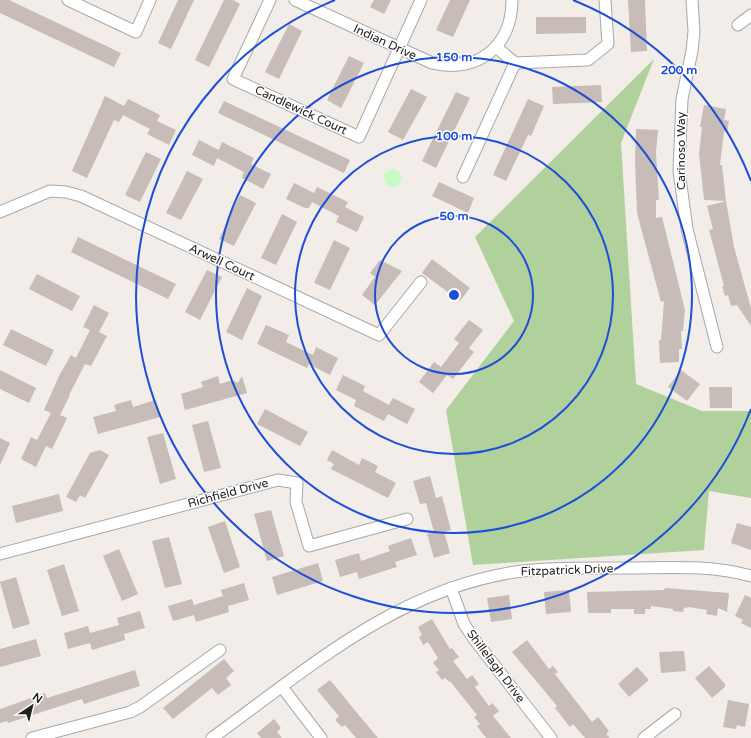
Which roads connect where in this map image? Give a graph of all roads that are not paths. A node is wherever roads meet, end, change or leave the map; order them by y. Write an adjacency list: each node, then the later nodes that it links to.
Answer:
1 (68, 0): 2 (street)
2 (150, 0)
3 (270, 0): 12 (street, Candlewick Court)
4 (295, 0): 12 (street, Indian Drive)
5 (420, 0): 12 (street)
6 (512, 0): 11 (street, Indian Drive)
7 (605, 0): 13 (street)
8 (692, 0): 17 (street, Carinoso Way)
9 (751, 15): 10 (street)
10 (738, 25)
11 (496, 47): 12 (street, Indian Drive); 13 (street)
12 (399, 48)
13 (515, 63): 14 (street)
14 (463, 177)
15 (0, 212): 16 (street, Arwell Court)
16 (421, 282)
17 (717, 347)
18 (407, 519): 19 (street, Richfield Drive)
19 (0, 554)
20 (751, 576): 21 (street, Fitzpatrick Drive)
21 (451, 588): 23 (street, Fitzpatrick Drive); 28 (street, Shillelagh Drive)
22 (220, 650): 25 (street)
23 (282, 688): 26 (street, Fitzpatrick Drive); 27 (street)
24 (675, 714): 29 (street)
25 (32, 738)
26 (212, 738)
27 (321, 738)
28 (551, 738)
29 (644, 738)

